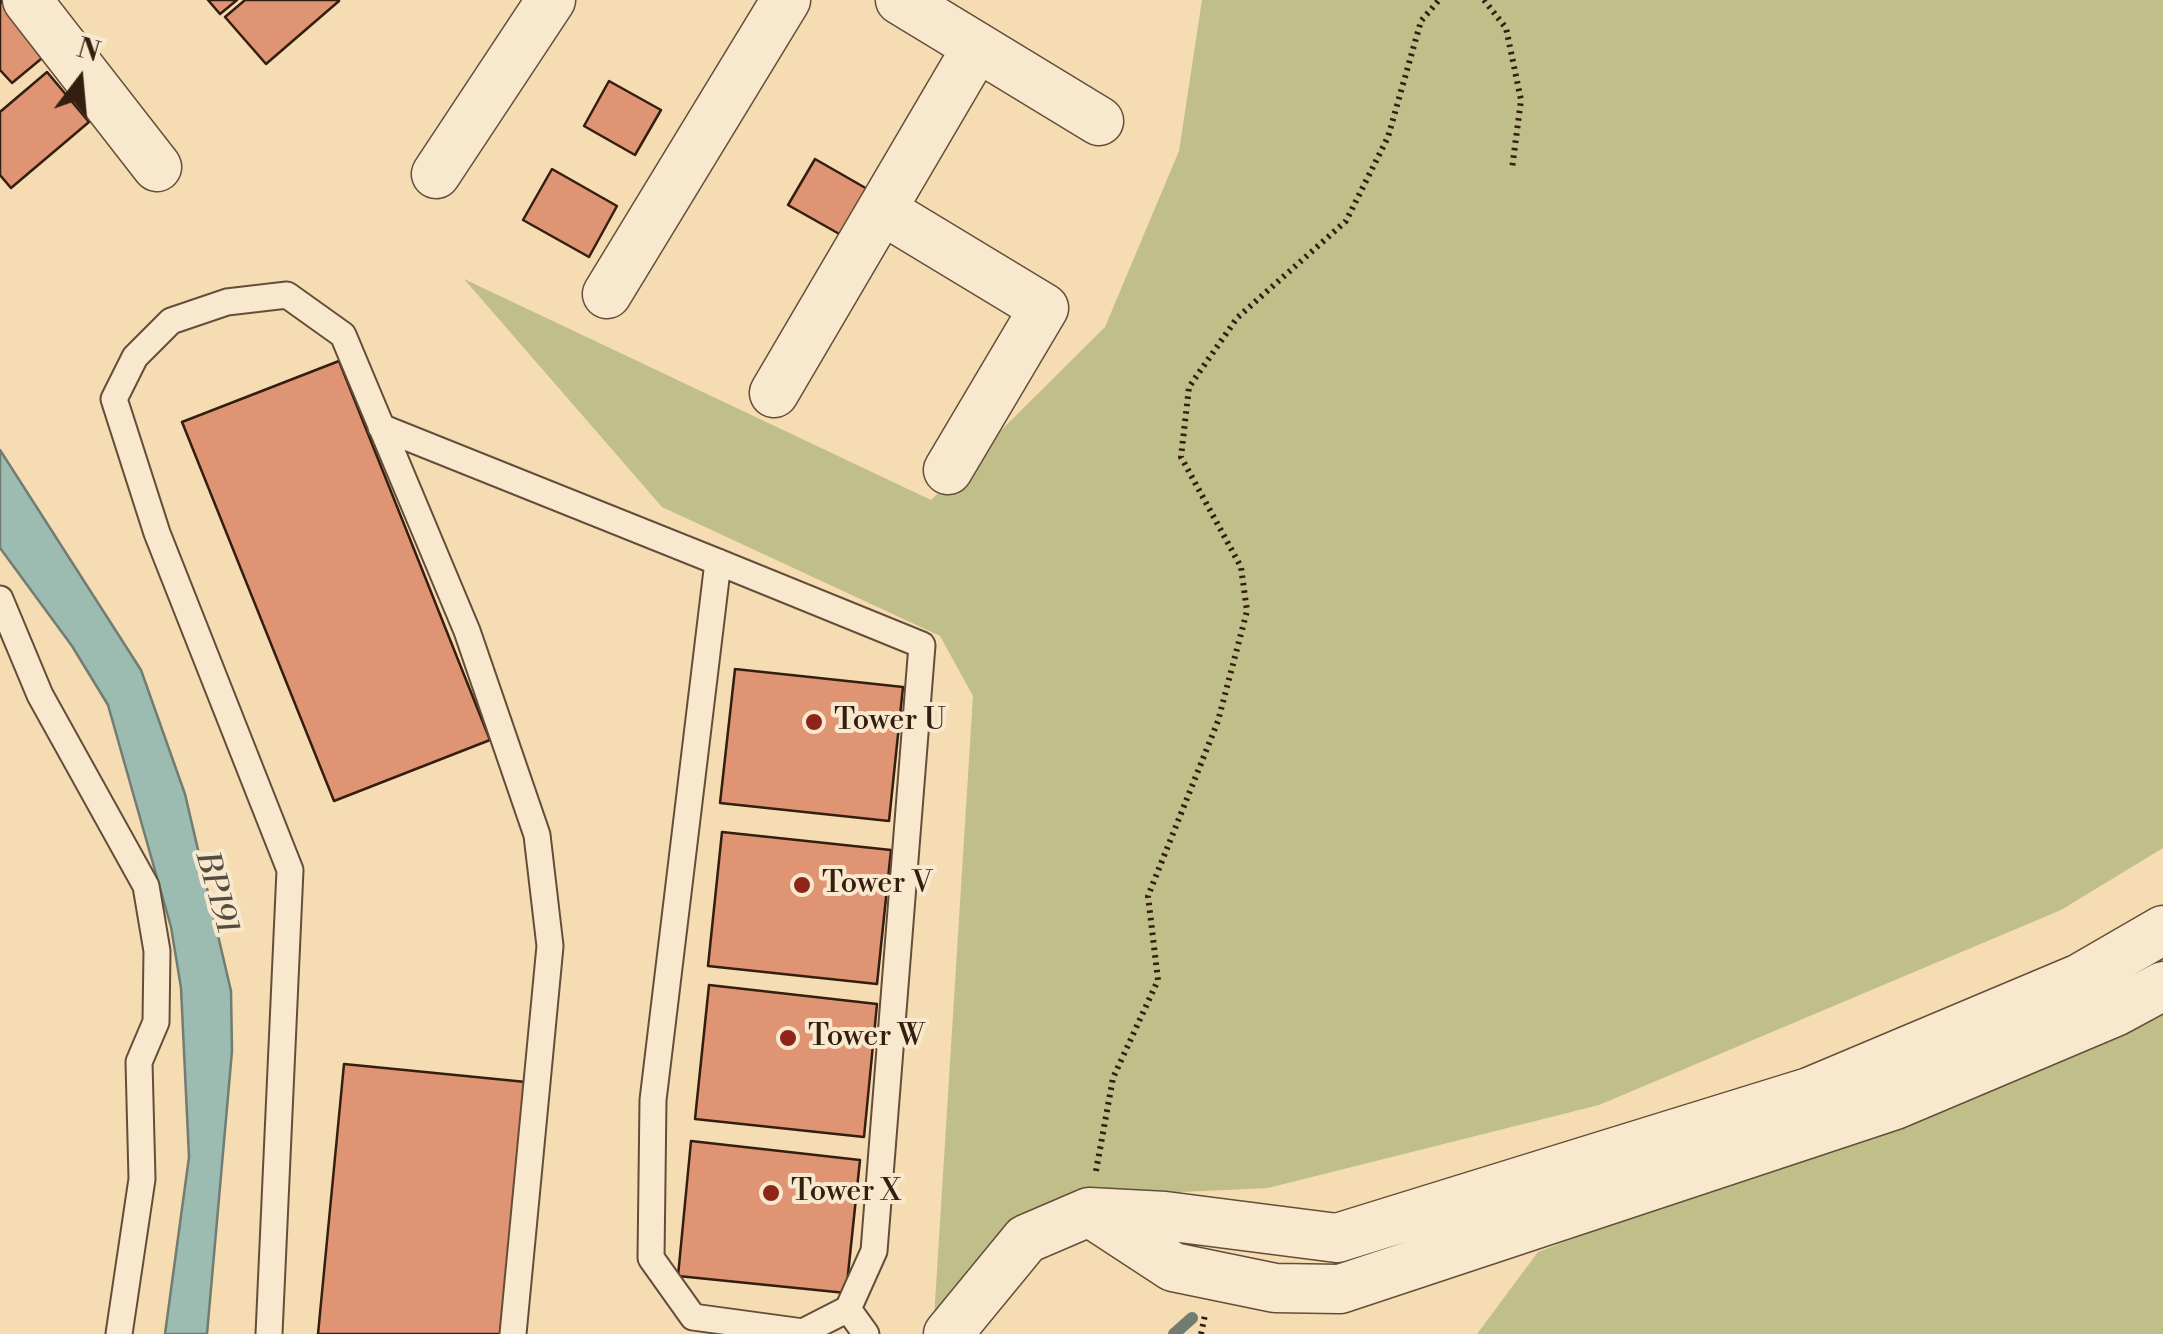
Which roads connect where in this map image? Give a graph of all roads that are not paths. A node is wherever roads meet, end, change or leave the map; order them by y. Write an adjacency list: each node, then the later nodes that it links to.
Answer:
1 (27, 0): 7 (street)
2 (551, 0): 8 (street)
3 (786, 0): 10 (street)
4 (900, 0): 5 (street)
5 (977, 46): 6 (street); 9 (street)
6 (1099, 120)
7 (157, 167)
8 (436, 174)
9 (882, 210): 11 (street); 13 (street)
10 (607, 294)
11 (774, 393)
12 (382, 427): 14 (lane); 21 (lane); 22 (lane)
13 (948, 470)
14 (718, 562): 19 (lane); 19 (lane)
15 (0, 599): 20 (lane)
16 (2163, 930): 18 (street)
17 (2163, 986): 18 (street)
18 (1089, 1212): 24 (street)
19 (848, 1310): 23 (lane)
20 (119, 1334)
21 (269, 1334)
22 (513, 1334)
23 (866, 1334)
24 (948, 1334)

